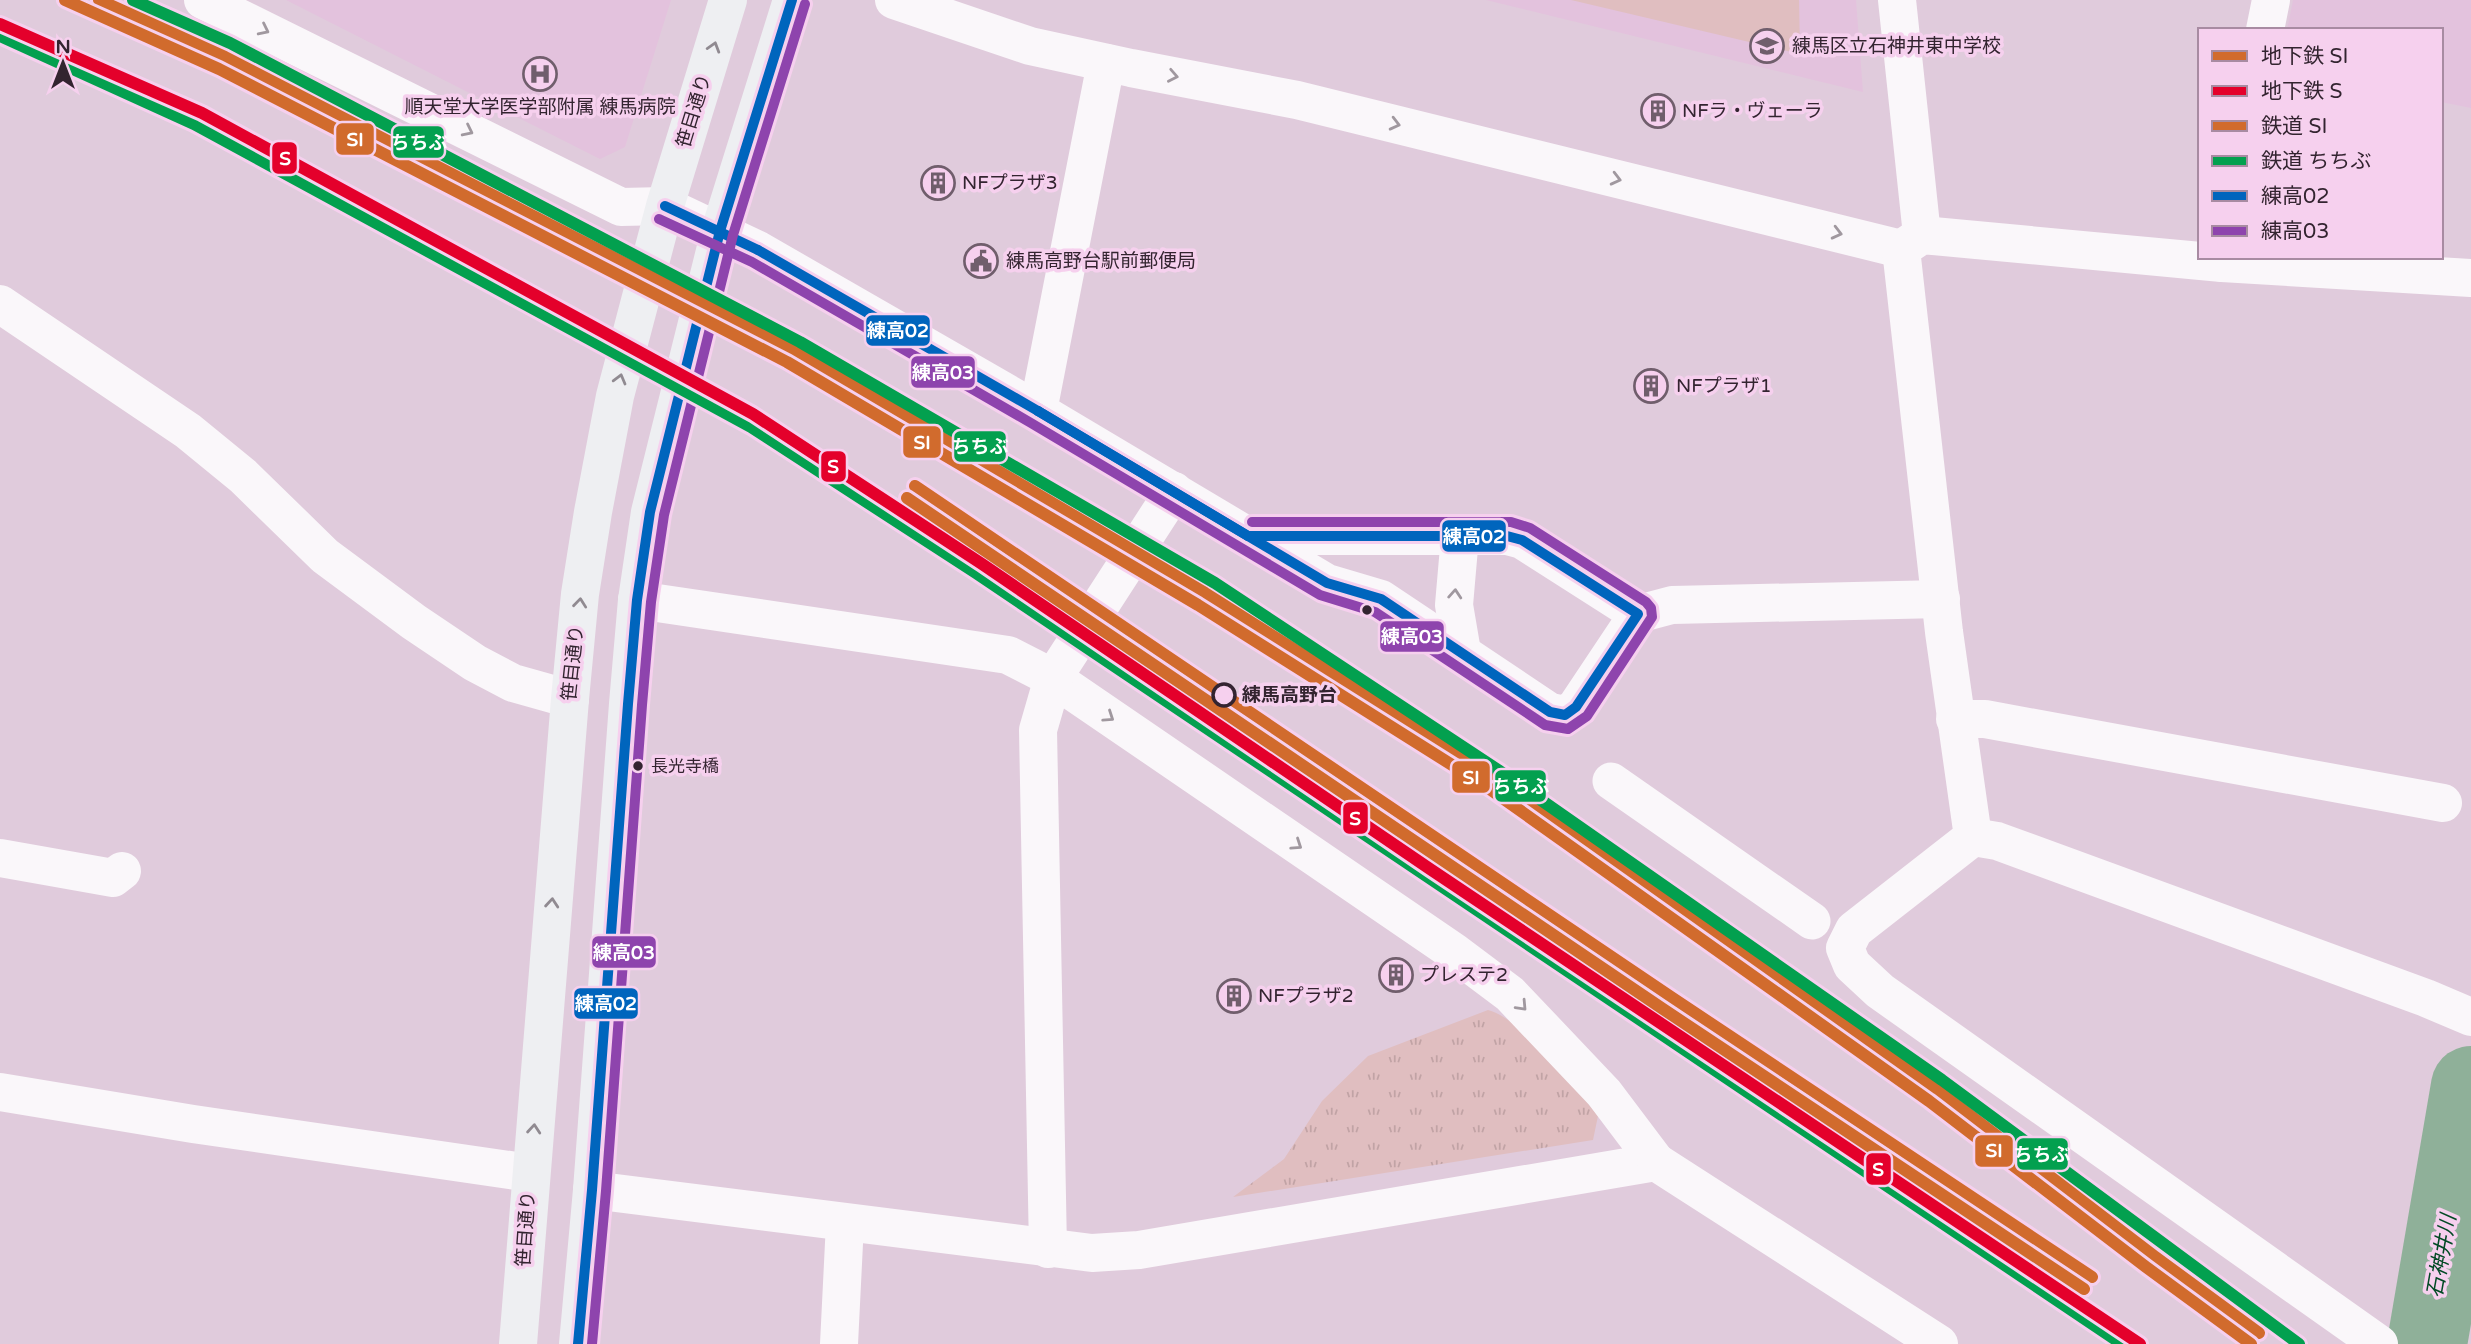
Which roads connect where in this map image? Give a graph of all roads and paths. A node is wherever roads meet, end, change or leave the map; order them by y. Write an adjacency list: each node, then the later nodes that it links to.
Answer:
1 (203, 0): 9 (street, one-way to 9)
2 (728, 0): 9 (main road, 笹目通り, one-way to 2)
3 (792, 0): 10 (main road)
4 (894, 0): 8 (street)
5 (1897, 0): 11 (street)
6 (2271, 0): 7 (street)
7 (2265, 28)
8 (1106, 63): 11 (street, one-way to 11); 16 (street)
9 (665, 206): 10 (street); 25 (main road, 笹目通り, one-way to 9)
10 (720, 231): 16 (street); 20 (main road)
11 (1911, 242): 12 (street); 21 (street)
12 (2198, 259)
13 (2222, 260): 14 (street)
14 (2471, 278)
15 (0, 304): 25 (street)
16 (1038, 411): 17 (street)
17 (1174, 491): 18 (street); 24 (street)
18 (1248, 536): 19 (street); 23 (street)
19 (1460, 536): 22 (street); 23 (street, one-way to 19)
20 (638, 600): 24 (street); 37 (main road)
21 (1941, 600): 22 (street); 26 (street)
22 (1638, 614): 23 (street)
23 (1462, 652)
24 (1053, 678): 35 (street, one-way to 35); 39 (street)
25 (570, 699): 36 (main road, 笹目通り, one-way to 25)
26 (1955, 719): 28 (street); 29 (street)
27 (1611, 781): 32 (street)
28 (2443, 803)
29 (1973, 837): 33 (street); 40 (street)
30 (0, 859): 31 (street)
31 (122, 871)
32 (1812, 921)
33 (2471, 1017)
34 (0, 1092): 36 (street)
35 (1657, 1162): 39 (street); 44 (street)
36 (530, 1174): 41 (main road, 笹目通り)
37 (592, 1190): 38 (street); 42 (main road)
38 (845, 1223): 39 (street); 43 (street)
39 (1048, 1249)
40 (2371, 1339)
41 (518, 1344)
42 (578, 1344)
43 (839, 1344)
44 (1939, 1344)

